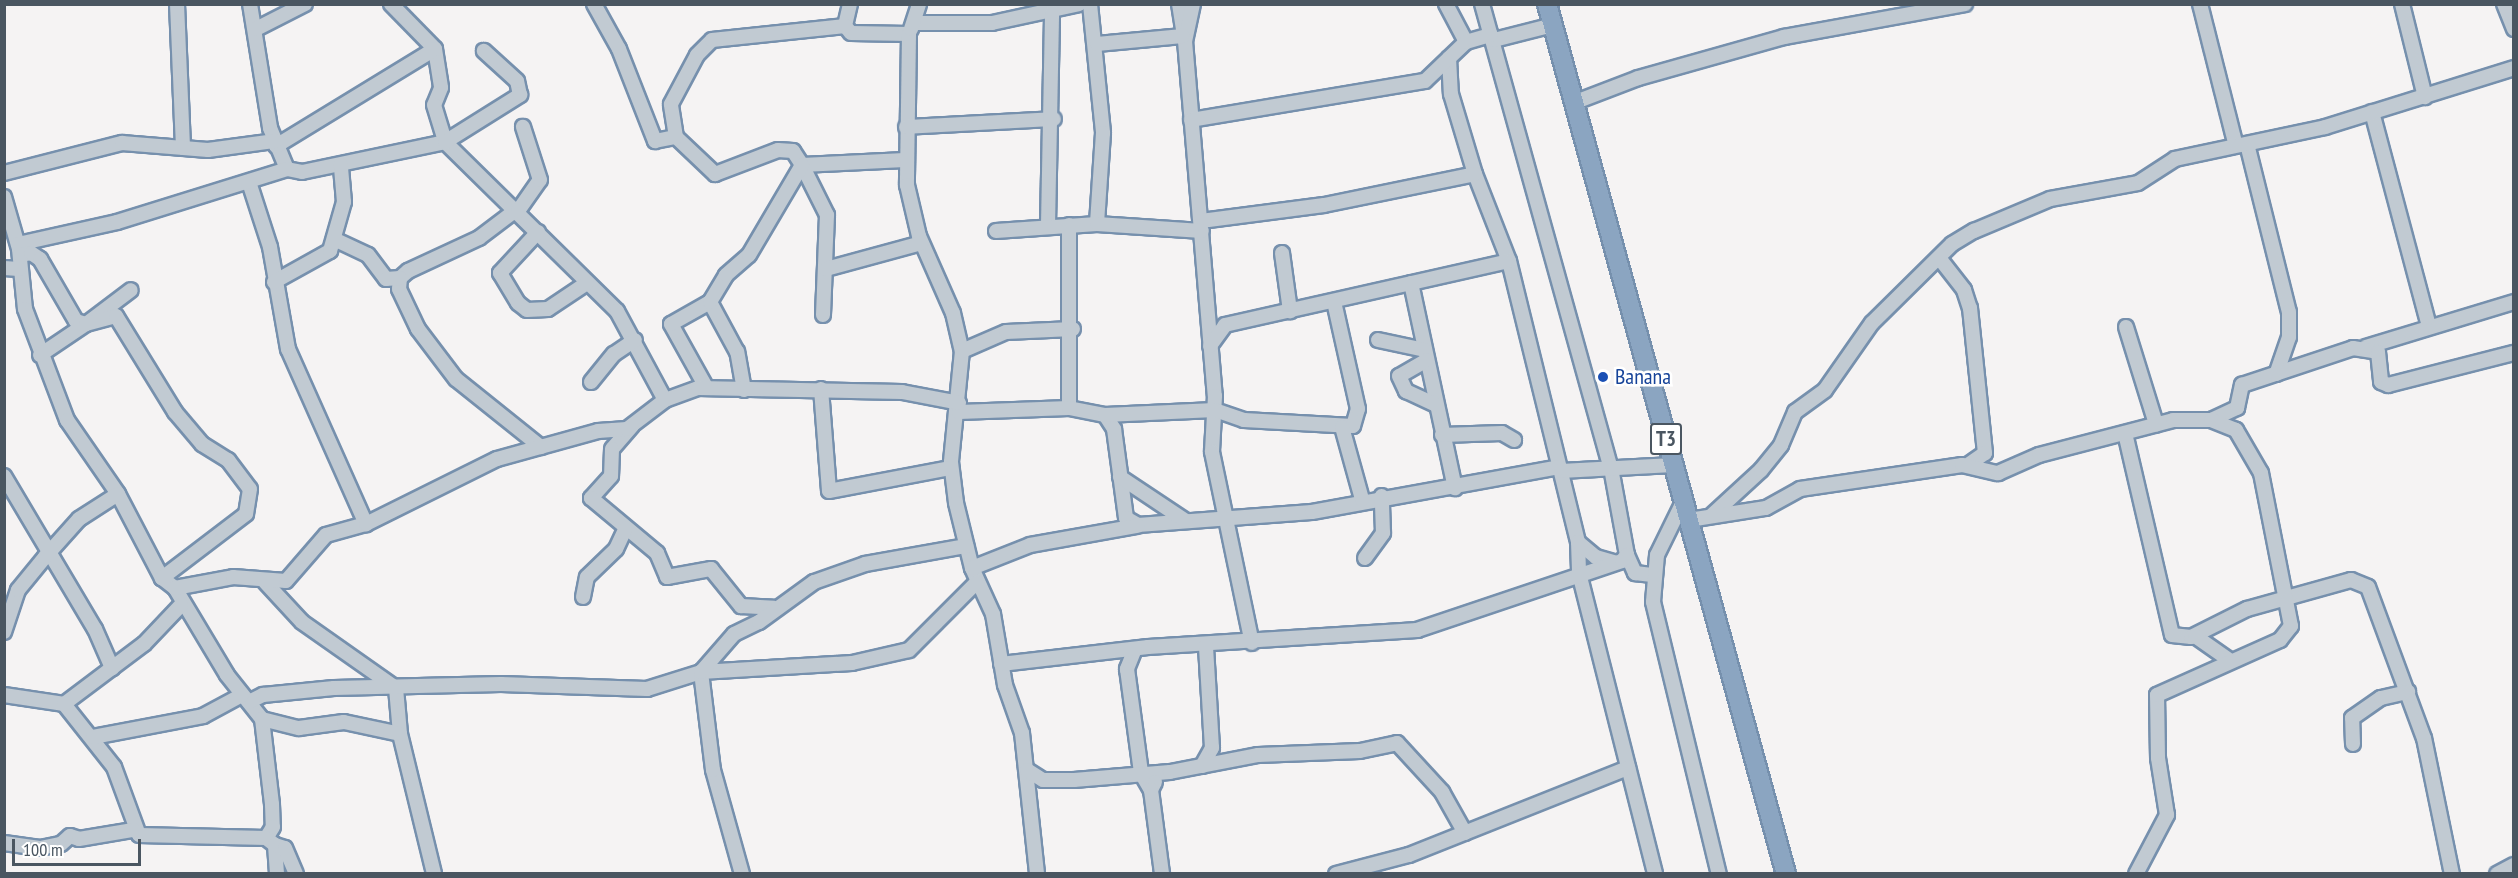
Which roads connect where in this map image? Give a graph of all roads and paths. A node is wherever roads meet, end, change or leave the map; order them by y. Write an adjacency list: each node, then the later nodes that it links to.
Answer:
1 (177, 4): 44 (street)
2 (250, 4): 22 (street)
3 (305, 4): 22 (street)
4 (391, 4): 29 (street)
5 (594, 4): 40 (street)
6 (850, 4): 21 (street)
7 (919, 4): 23 (street)
8 (1079, 4): 19 (street)
9 (1090, 4): 28 (street)
10 (1179, 4): 26 (street)
11 (1193, 4): 26 (street)
12 (1446, 4): 27 (street)
13 (1482, 4): 25 (street)
14 (1547, 4): 20 (highway, T3)
15 (1965, 4): 34 (street)
16 (2200, 4): 42 (street)
17 (2402, 4): 33 (street)
18 (2504, 4): 24 (street)
19 (1052, 12): 23 (street); 36 (street)
20 (1553, 25): 25 (street); 34 (highway, T3)
21 (845, 26): 23 (street); 40 (street)
22 (256, 29): 43 (street)
23 (911, 29): 39 (street)
24 (2514, 29)
25 (1493, 37): 27 (street); 114 (street)
26 (1184, 38): 28 (street); 37 (street)
27 (1466, 42): 31 (street)
28 (1097, 45): 54 (street)
29 (435, 50): 41 (street); 43 (street)
30 (484, 51): 41 (street)
31 (1449, 58): 37 (street); 50 (street)
32 (2514, 68): 33 (street)
33 (2425, 97): 35 (street)
34 (1573, 103): 111 (highway, T3)
35 (2372, 112): 42 (street); 81 (street)
36 (1054, 119): 39 (street); 55 (street)
37 (1191, 120): 57 (street)
38 (523, 127): 53 (street)
39 (906, 127): 45 (street)
40 (676, 137): 47 (street)
41 (445, 142): 46 (street); 53 (street)
42 (2241, 143): 64 (street); 92 (street)
43 (276, 144): 44 (street); 48 (street)
44 (183, 148): 49 (street)
45 (905, 160): 47 (street); 61 (street)
46 (341, 165): 48 (street); 60 (street)
47 (802, 165): 67 (street); 73 (street)
48 (286, 170): 51 (street)
49 (4, 173)
50 (1475, 174): 57 (street); 65 (street)
51 (249, 182): 63 (street); 69 (street)
52 (4, 197): 63 (street)
53 (517, 211): 59 (street); 68 (street)
54 (1097, 224): 56 (street); 57 (street)
55 (1048, 225): 56 (street); 58 (street)
56 (1069, 225): 83 (street)
57 (1201, 226): 78 (street)
58 (996, 231)
59 (538, 232): 70 (street); 70 (street)
60 (336, 240): 68 (street); 69 (street)
61 (922, 243): 67 (street); 88 (street)
62 (1282, 253): 76 (street)
63 (19, 256): 66 (street); 79 (street); 90 (street)
64 (1940, 259): 112 (street); 123 (street)
65 (1509, 261): 71 (street); 115 (street)
66 (4, 268)
67 (826, 269): 77 (street)
68 (400, 278): 110 (street)
69 (274, 282): 127 (street)
70 (587, 283): 84 (street)
71 (1411, 283): 74 (street); 91 (street)
72 (131, 290): 79 (street)
73 (710, 302): 94 (street); 96 (street)
74 (1334, 302): 76 (street); 106 (street)
75 (2514, 302): 81 (street)
76 (1290, 311): 80 (street)
77 (822, 315)
78 (1206, 316): 80 (street); 86 (street)
79 (86, 324): 90 (street); 140 (street)
80 (1226, 325): 86 (street)
81 (2429, 326): 87 (street)
82 (2126, 327): 104 (street)
83 (1073, 329): 88 (street); 100 (street)
84 (635, 340): 93 (street); 97 (street)
85 (1378, 340): 91 (street)
86 (1210, 346): 101 (street)
87 (2366, 346): 89 (street); 92 (street)
88 (962, 351): 99 (street)
89 (2514, 353)
90 (39, 355): 119 (street)
91 (1426, 355): 98 (street); 98 (street)
92 (2276, 374): 103 (street)
93 (591, 382)
94 (706, 387): 96 (street); 97 (street)
95 (821, 389): 96 (street); 99 (street); 113 (street)
96 (744, 390)
97 (665, 400): 105 (street)
98 (1436, 405): 108 (street)
99 (959, 408): 100 (street); 113 (street)
100 (1069, 408): 102 (street)
101 (1215, 410): 102 (street); 106 (street); 124 (street)
102 (1105, 415): 117 (street)
103 (2211, 420): 104 (street); 145 (street)
104 (2156, 424): 107 (street)
105 (632, 426): 110 (street); 129 (street)
106 (1342, 427): 121 (street)
107 (2125, 433): 112 (street); 151 (street)
108 (1442, 435): 109 (street); 118 (street)
109 (1514, 440)
110 (541, 447): 127 (street)
111 (1672, 465): 114 (street); 122 (highway, T3)
112 (1968, 465): 123 (street)
113 (951, 468): 131 (street)
114 (1611, 468): 115 (street); 134 (street)
115 (1560, 469): 118 (street); 130 (street)
116 (4, 476): 132 (street)
117 (1120, 477): 126 (street); 128 (street)
118 (1455, 488): 120 (street)
119 (118, 494): 132 (street); 140 (street)
120 (1382, 496): 121 (street); 135 (street)
121 (1362, 499): 124 (street)
122 (1684, 500): 125 (highway, T3); 139 (street)
123 (1711, 516): 125 (street)
124 (1225, 520): 126 (street); 152 (street)
125 (1689, 520): 188 (highway, T3)
126 (1188, 522): 128 (street)
127 (366, 524): 141 (street)
128 (1138, 525): 133 (street)
129 (626, 528): 144 (street); 147 (street)
130 (1578, 542): 136 (street); 138 (street)
131 (966, 549): 133 (street); 137 (street); 148 (street)
132 (49, 551): 149 (street); 157 (street)
133 (996, 555): 137 (street)
134 (1627, 555): 136 (street); 139 (street)
135 (1365, 558)
136 (1614, 562): 138 (street)
137 (972, 568): 142 (street)
138 (1579, 573): 152 (street); 171 (street)
139 (1652, 575): 187 (street)
140 (162, 578): 143 (street)
141 (265, 582): 143 (street); 159 (street)
142 (977, 582): 156 (street); 158 (street)
143 (175, 588): 146 (street)
144 (583, 597)
145 (2288, 598): 151 (street); 155 (street); 160 (street)
146 (181, 605): 157 (street); 162 (street)
147 (741, 606): 148 (street); 150 (street)
148 (774, 608): 150 (street)
149 (4, 632)
150 (738, 632): 158 (street)
151 (2194, 636): 155 (street)
152 (1252, 643): 153 (street)
153 (1206, 646): 154 (street); 168 (street)
154 (1135, 649): 156 (street); 172 (street)
155 (2228, 659): 189 (street)
156 (1001, 664): 169 (street)
157 (112, 668): 163 (street)
158 (700, 672): 159 (street); 182 (street)
159 (396, 688): 162 (street); 165 (street)
160 (2408, 692): 167 (street); 190 (street)
161 (4, 695): 163 (street)
162 (245, 698): 164 (street); 166 (street)
163 (64, 704): 166 (street)
164 (262, 719): 165 (street); 176 (street)
165 (400, 734): 181 (street)
166 (93, 737): 174 (street)
167 (2353, 744)
168 (1202, 766): 170 (street); 175 (street)
169 (1027, 770): 172 (street); 183 (street)
170 (1163, 772): 172 (street); 173 (street)
171 (1623, 772): 175 (street); 186 (street)
172 (1141, 773): 173 (street)
173 (1151, 790): 184 (street)
174 (133, 830): 176 (street); 177 (street)
175 (1465, 833): 185 (street)
176 (270, 842): 179 (street); 180 (street)
177 (4, 843)
178 (2514, 865): 191 (street)
179 (278, 873)
180 (296, 873)
181 (434, 873)
182 (742, 873)
183 (1037, 873)
184 (1162, 873)
185 (1336, 873)
186 (1655, 873)
187 (1719, 873)
188 (1786, 873)
189 (2136, 873)
190 (2452, 873)
191 (2497, 873)

